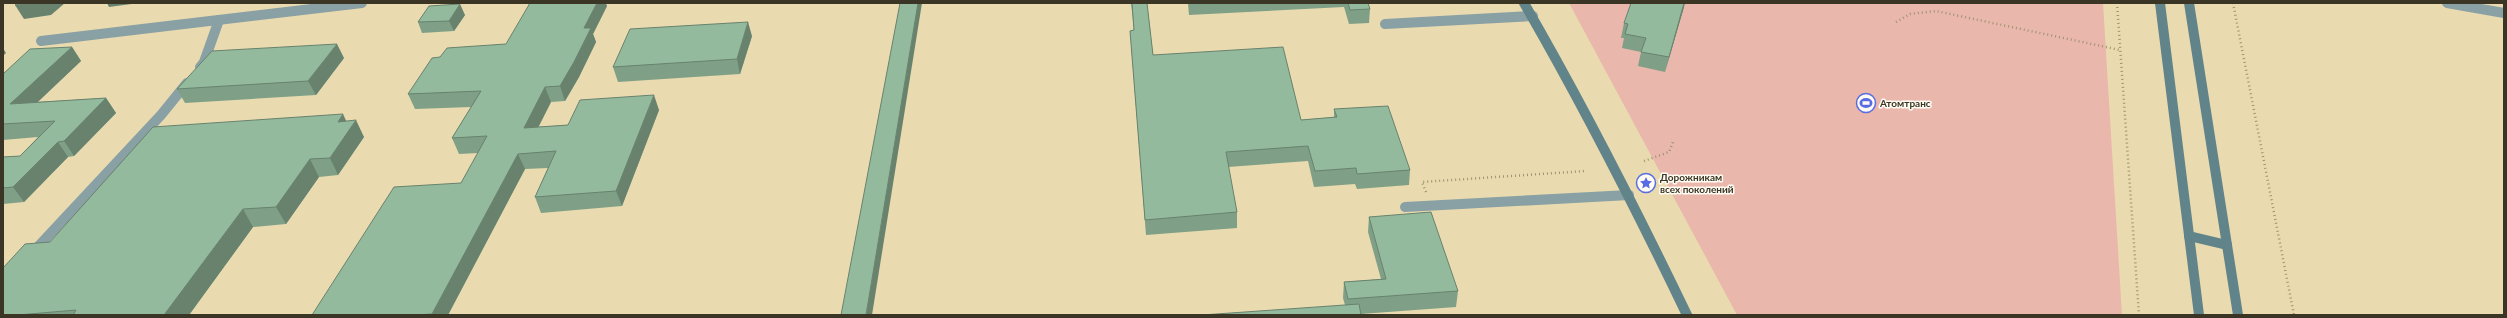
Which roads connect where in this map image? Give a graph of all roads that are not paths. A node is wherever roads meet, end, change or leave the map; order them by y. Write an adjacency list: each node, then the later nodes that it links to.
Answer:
1 (362, 3): 8 (street)
2 (1524, 3): 7 (street)
3 (2160, 3): 13 (street)
4 (2189, 3): 14 (street)
5 (2446, 3): 6 (street)
6 (2504, 13)
7 (1533, 16): 9 (street); 11 (street)
8 (219, 20): 10 (street); 15 (street)
9 (1385, 24)
10 (41, 41)
11 (1629, 195): 12 (street); 16 (street)
12 (1405, 207)
13 (2189, 236): 14 (street); 17 (street)
14 (2228, 245): 18 (street)
15 (29, 257)
16 (1687, 315)
17 (2199, 315)
18 (2238, 315)

